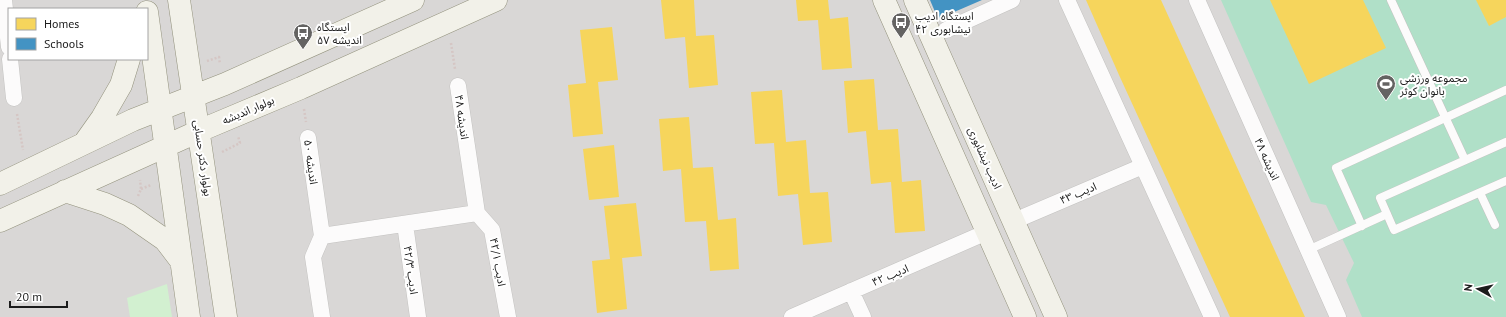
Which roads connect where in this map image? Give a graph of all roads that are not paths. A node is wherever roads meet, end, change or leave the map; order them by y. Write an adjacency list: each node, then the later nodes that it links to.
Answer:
1 (4, 0): 13 (street)
2 (179, 0): 18 (main road, بولوار دکتر حسابی)
3 (413, 0): 18 (main road)
4 (496, 0): 22 (main road, بولوار اندیشه)
5 (884, 0): 40 (main road)
6 (914, 0): 36 (main road, ادیب نیشابوری)
7 (1012, 0): 12 (street)
8 (1067, 0): 28 (street)
9 (1197, 0): 42 (street, اندیشه ۴۸)
10 (1391, 0): 21 (lane)
11 (148, 20): 20 (main road)
12 (946, 30)
13 (8, 38)
14 (10, 60): 19 (street)
15 (129, 60): 25 (main road)
16 (458, 86): 33 (street, اندیشه ۴۸)
17 (1506, 90): 21 (lane)
18 (194, 96): 20 (main road); 22 (main road, بولوار دکتر حسابی)
19 (14, 98)
20 (160, 110): 25 (main road); 26 (main road)
21 (1445, 118): 27 (lane); 39 (lane)
22 (199, 131): 26 (main road, بولوار اندیشه); 46 (main road, بولوار دکتر حسابی)
23 (308, 138): 41 (street, اندیشه ۵۰)
24 (1506, 142): 27 (lane)
25 (84, 143): 30 (main road)
26 (166, 146): 31 (main road, بولوار اندیشه); 43 (main road)
27 (1465, 160): 34 (lane)
28 (1143, 166): 36 (street, ادیب ۴۳); 54 (street)
29 (1506, 181): 32 (lane)
30 (0, 184)
31 (65, 191): 35 (main road, بولوار اندیشه); 43 (main road)
32 (1480, 193): 34 (lane); 38 (lane)
33 (476, 213): 37 (street); 49 (street, ادیب ۴۲/۱)
34 (1387, 214): 39 (lane)
35 (0, 221)
36 (1014, 221): 53 (main road, ادیب نیشابوری)
37 (404, 224): 41 (street); 48 (street, ادیب ۴۲/۳)
38 (1495, 225)
39 (1362, 226): 42 (lane)
40 (987, 232): 44 (street, ادیب ۴۲); 52 (main road)
41 (322, 236): 47 (street)
42 (1308, 250): 55 (street, اندیشه ۴۸)
43 (181, 261): 45 (main road)
44 (851, 291): 50 (street, ادیب ۴۲); 51 (street)
45 (189, 317)
46 (226, 317)
47 (322, 317)
48 (418, 317)
49 (508, 317)
50 (792, 317)
51 (863, 317)
52 (1025, 317)
53 (1056, 317)
54 (1212, 317)
55 (1338, 317)

